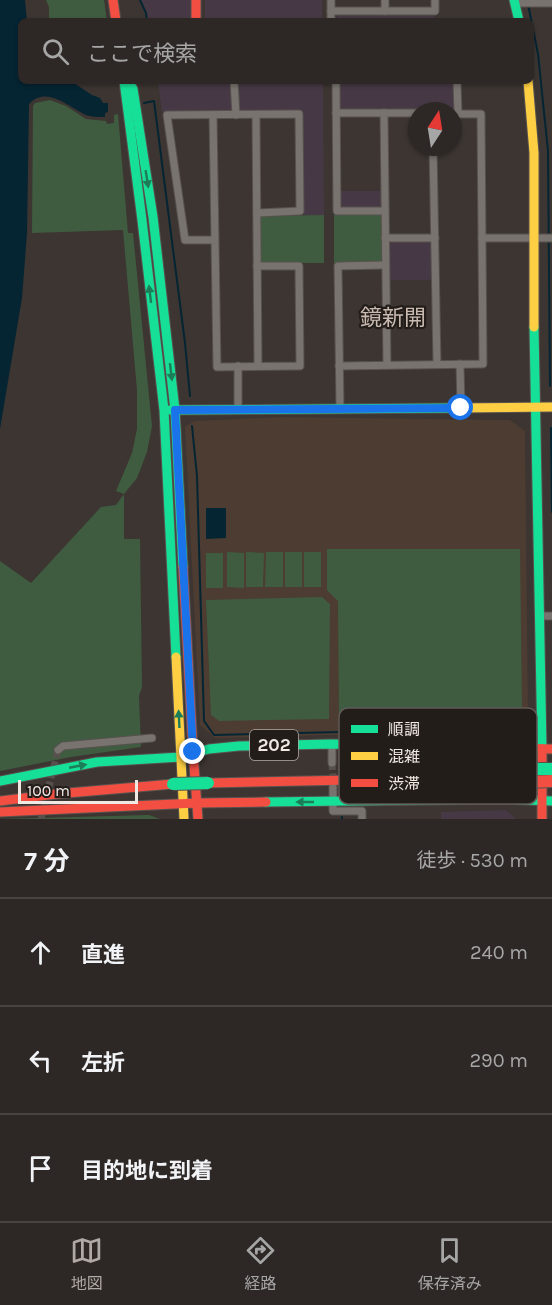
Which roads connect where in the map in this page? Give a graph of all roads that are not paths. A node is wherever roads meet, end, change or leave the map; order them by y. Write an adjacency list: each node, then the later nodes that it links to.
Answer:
1 (113, 0): 10 (main road)
2 (196, 0): 11 (main road)
3 (331, 0): 8 (street)
4 (385, 0): 9 (street)
5 (435, 0): 9 (street)
6 (525, 2): 7 (street); 13 (main road)
7 (552, 3)
8 (331, 11): 9 (street); 12 (street)
9 (385, 11)
10 (116, 18)
11 (196, 18)
12 (331, 18)
13 (520, 18)
14 (125, 84): 48 (main road)
15 (234, 84): 25 (street)
16 (336, 84): 20 (street)
17 (457, 84): 19 (street)
18 (528, 84): 33 (main road)
19 (456, 102)
20 (336, 113): 21 (street); 28 (street)
21 (384, 113): 22 (street); 28 (street)
22 (408, 113)
23 (462, 114): 32 (street)
24 (213, 115): 25 (street); 34 (street); 34 (street)
25 (236, 115): 26 (street)
26 (256, 115): 29 (street); 29 (street)
27 (434, 156): 31 (street)
28 (384, 211): 30 (street)
29 (257, 213): 36 (street)
30 (385, 238): 31 (street); 35 (street)
31 (435, 238): 37 (street)
32 (482, 238): 33 (street); 38 (street)
33 (546, 238): 43 (main road)
34 (214, 240): 40 (street)
35 (385, 265): 39 (street); 42 (street)
36 (257, 267): 41 (street); 41 (street)
37 (437, 364): 38 (street); 39 (street)
38 (460, 364): 45 (street)
39 (387, 365): 42 (street)
40 (238, 366): 41 (street); 46 (street)
41 (258, 366)
42 (339, 366): 47 (street)
43 (534, 407): 44 (main road); 45 (main road); 49 (main road)
44 (552, 407)
45 (461, 408): 47 (main road)
46 (238, 409): 47 (main road); 48 (main road)
47 (340, 409)
48 (170, 410): 56 (main road)
49 (539, 616): 50 (street); 54 (main road)
50 (552, 616)
51 (152, 738): 55 (street)
52 (332, 744): 53 (main road, 202); 56 (main road, 202); 57 (street)
53 (339, 744)
54 (547, 749): 62 (main road)
55 (58, 750)
56 (187, 755): 59 (main road, 202, one-way to 56); 65 (main road); 66 (main road)
57 (332, 764)
58 (339, 780): 61 (main road, 202, bridge)
59 (0, 781)
60 (333, 787): 63 (street)
61 (0, 801)
62 (547, 801): 71 (main road)
63 (333, 802): 64 (main road); 65 (main road, one-way to 65); 70 (street)
64 (339, 802)
65 (196, 803): 66 (main road); 69 (main road)
66 (183, 804): 67 (main road); 68 (main road)
67 (0, 812)
68 (184, 819)
69 (198, 819)
70 (363, 819)
71 (542, 819)

